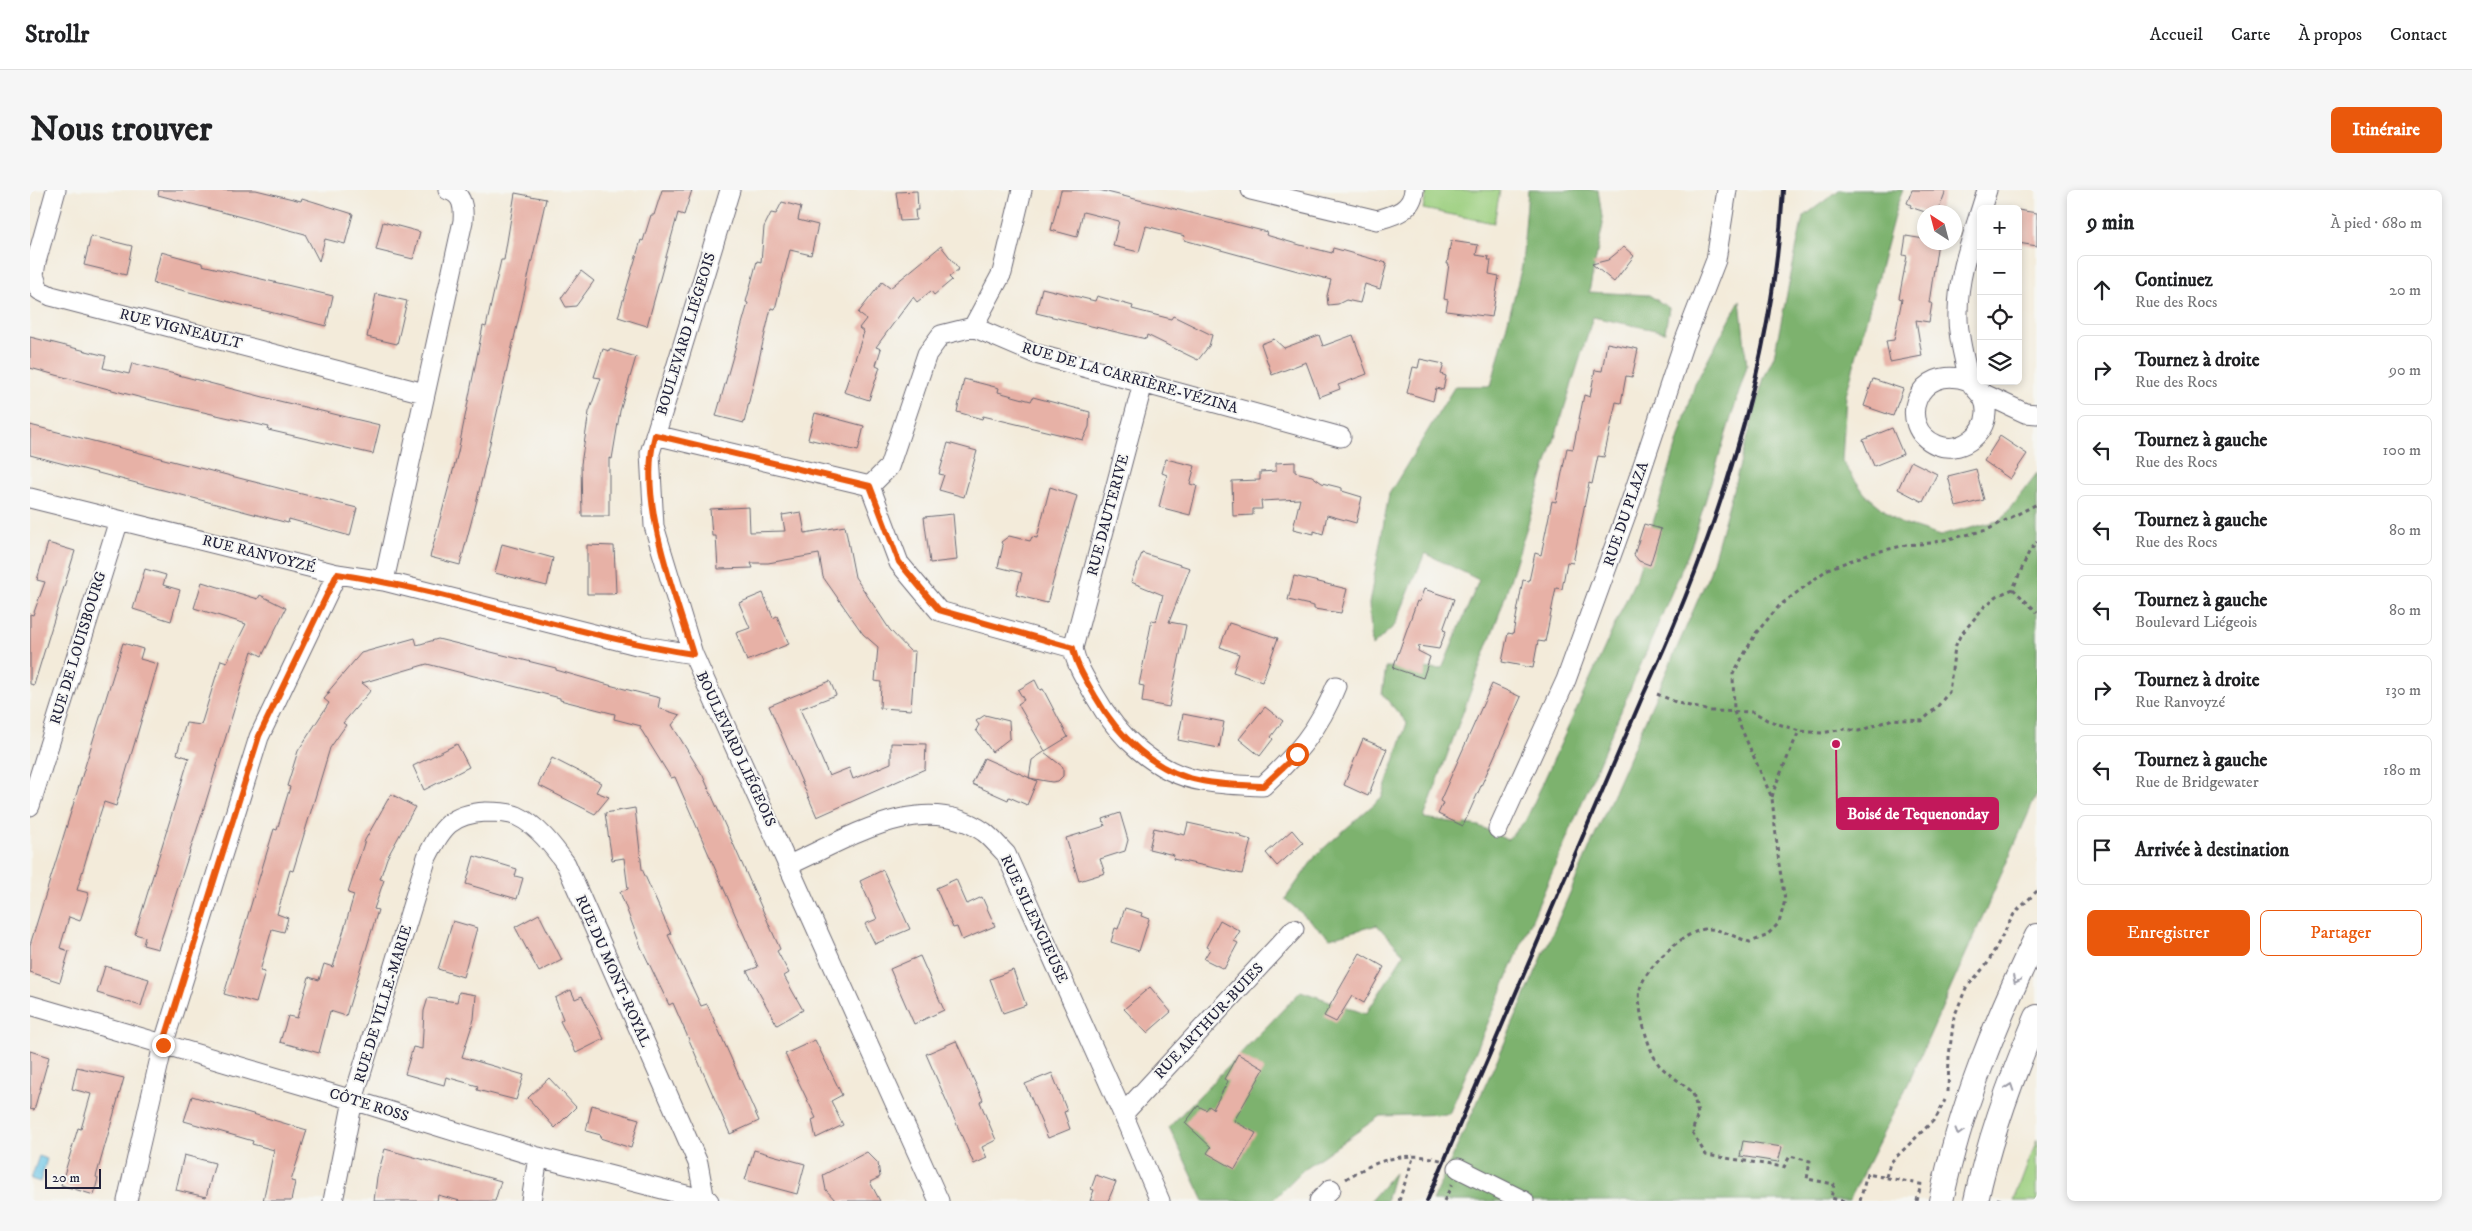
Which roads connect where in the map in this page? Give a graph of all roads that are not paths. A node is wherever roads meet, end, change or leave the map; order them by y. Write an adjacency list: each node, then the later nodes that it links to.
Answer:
1 (56, 190): 13 (street, RUE VIGNEAULT)
2 (448, 190): 13 (street)
3 (730, 190): 15 (street, BOULEVARD LIÉGEOIS)
4 (1022, 190): 11 (street)
5 (1251, 190): 6 (street)
6 (1414, 190)
7 (1728, 190): 27 (street, RUE DU PLAZA)
8 (1987, 190): 9 (street)
9 (1982, 205)
10 (1977, 221): 14 (street)
11 (973, 327): 12 (street, RUE DE LA CARRIÈRE-VÉZINA); 17 (street)
12 (1143, 383): 16 (street, RUE DE LA CARRIÈRE-VÉZINA); 22 (street, RUE DAUTERIVE)
13 (424, 392): 21 (street)
14 (2037, 414)
15 (655, 435): 17 (street); 23 (street, BOULEVARD LIÉGEOIS)
16 (1341, 438)
17 (870, 486): 22 (street)
18 (30, 498): 19 (street, RUE RANVOYZÉ)
19 (119, 520): 20 (street, RUE RANVOYZÉ); 25 (street, RUE DE LOUISBOURG)
20 (337, 574): 21 (street, RUE RANVOYZÉ); 33 (street)
21 (384, 581): 23 (street, RUE RANVOYZÉ)
22 (1073, 648): 24 (street)
23 (693, 654): 28 (street, BOULEVARD LIÉGEOIS)
24 (1336, 686)
25 (30, 806)
26 (456, 818): 34 (street, RUE DE VILLE-MARIE); 41 (street, RUE DU MONT-ROYAL)
27 (1498, 829)
28 (789, 865): 35 (street, RUE SILENCIEUSE); 42 (street, BOULEVARD LIÉGEOIS)
29 (1294, 929): 35 (street, RUE ARTHUR-BUIES)
30 (2037, 936): 45 (main road, one-way to 45)
31 (30, 1006): 33 (street, CÔTE ROSS)
32 (2037, 1017): 46 (main road, one-way to 32)
33 (163, 1045): 34 (street, CÔTE ROSS); 38 (street)
34 (353, 1100): 36 (street, CÔTE ROSS); 39 (street, RUE DE VILLE-MARIE)
35 (1123, 1114): 43 (street, RUE SILENCIEUSE)
36 (538, 1157): 40 (street); 41 (street, CÔTE ROSS)
37 (1458, 1168): 44 (street)
38 (127, 1201)
39 (333, 1201)
40 (531, 1201)
41 (707, 1201)
42 (939, 1201)
43 (1160, 1201)
44 (1524, 1201)
45 (1941, 1201)
46 (1976, 1201)

